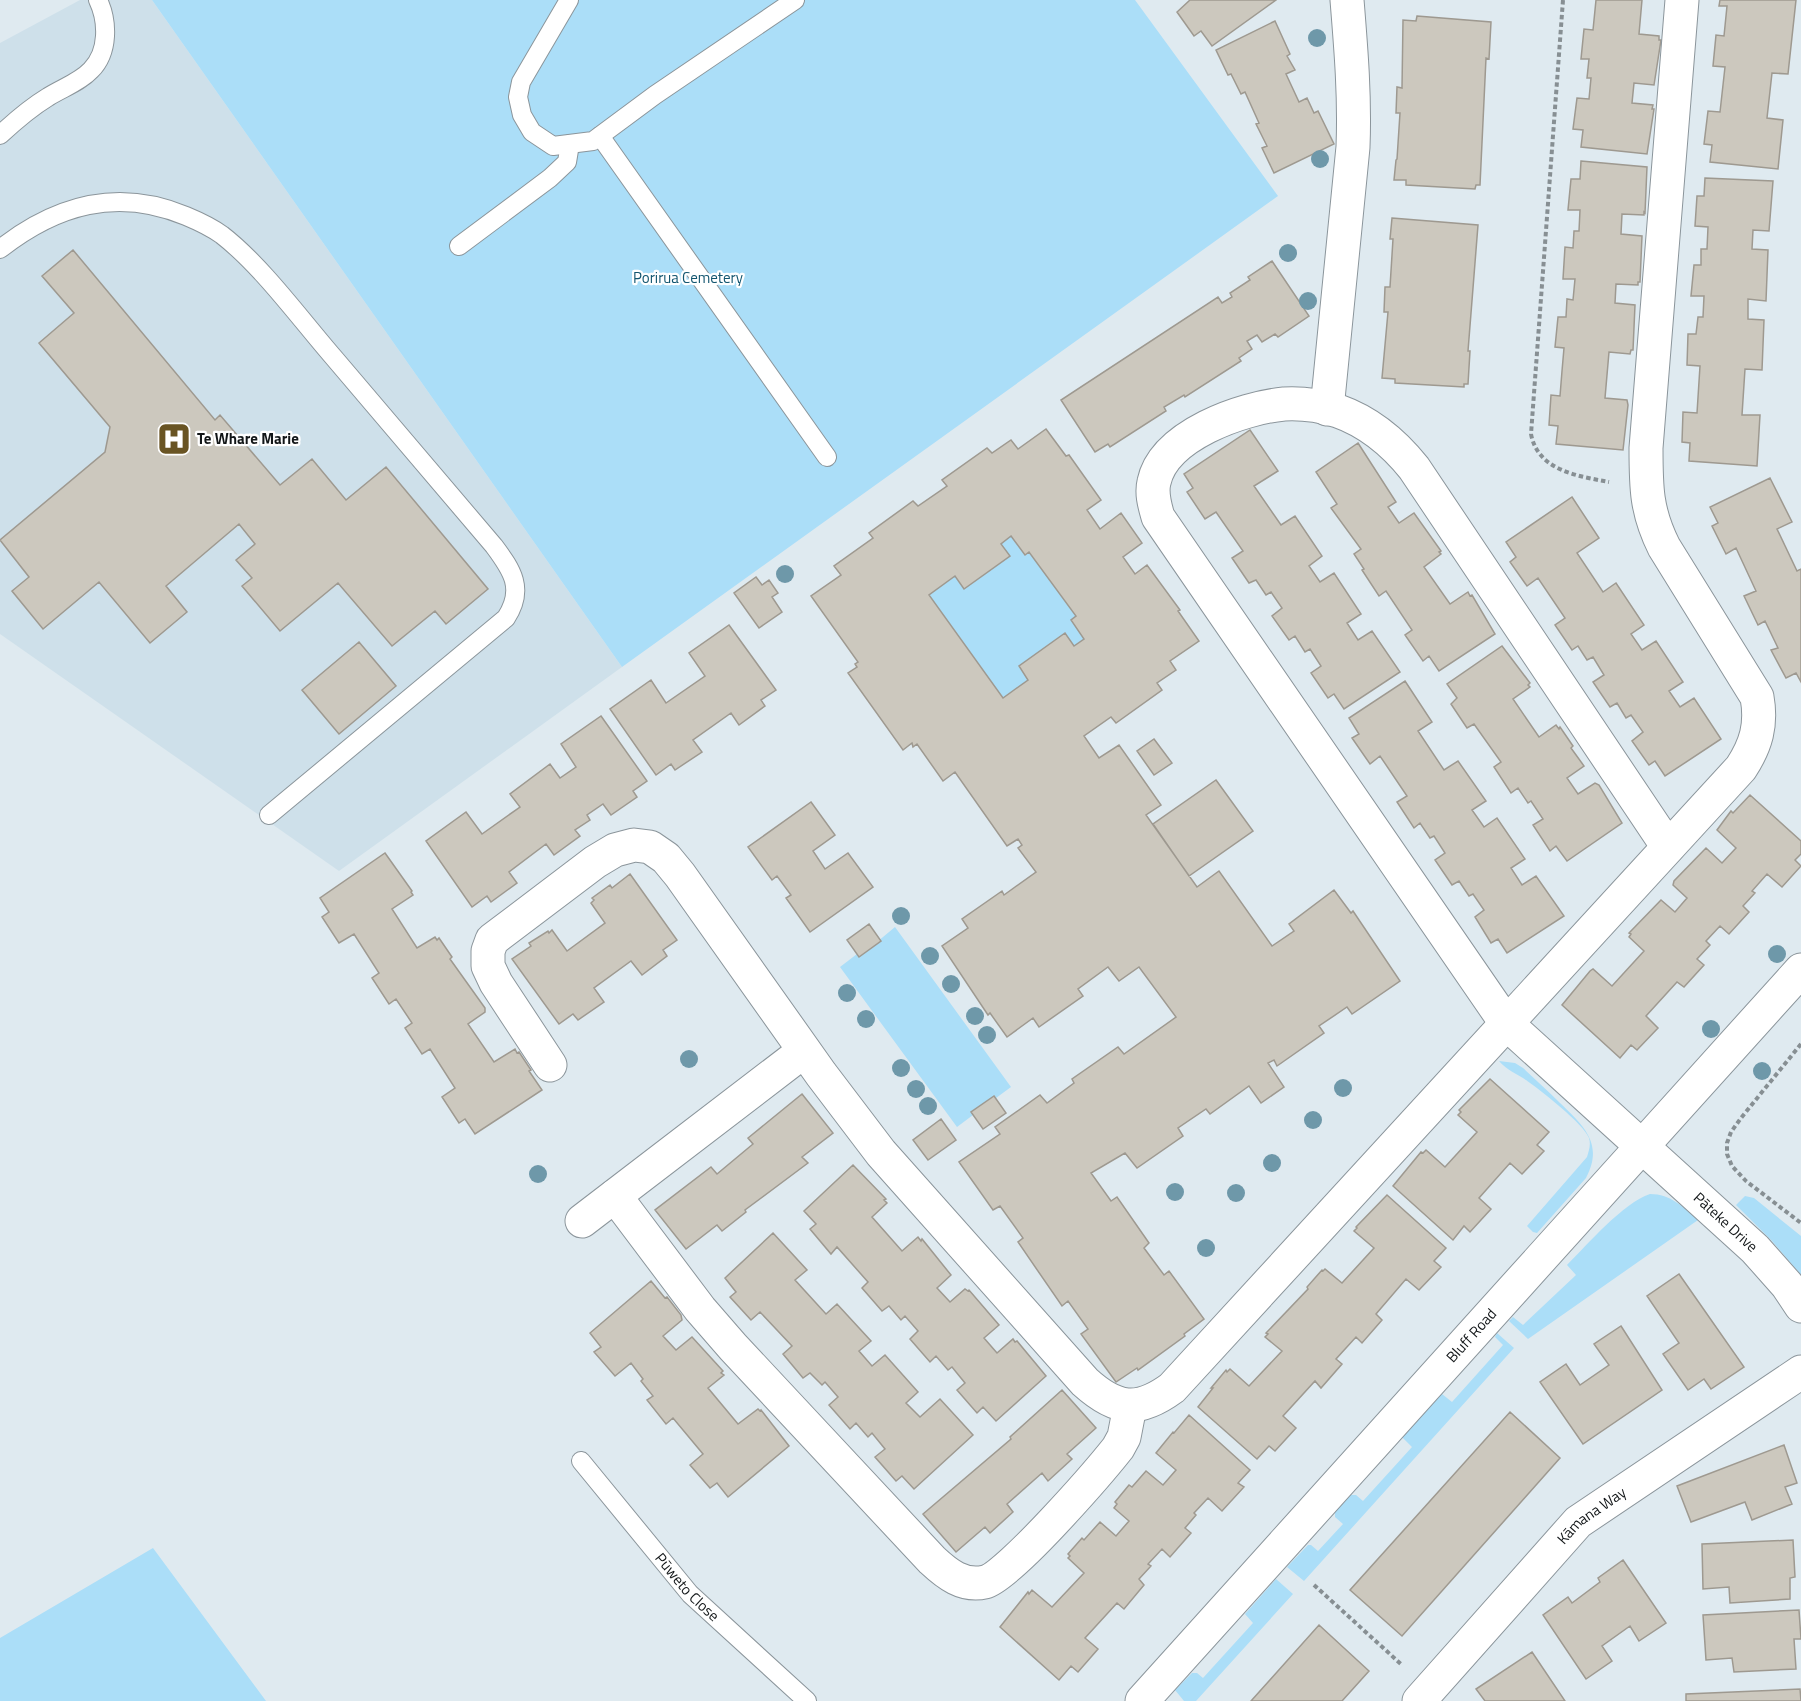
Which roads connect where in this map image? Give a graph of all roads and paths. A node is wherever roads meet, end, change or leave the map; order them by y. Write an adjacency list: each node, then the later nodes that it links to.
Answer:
1 (98, 0): 7 (lane)
2 (569, 0): 9 (lane)
3 (795, 0): 8 (lane)
4 (1347, 0): 12 (street)
5 (1563, 0): 14 (path)
6 (1682, 0): 14 (street)
7 (0, 135)
8 (600, 136): 9 (lane); 13 (lane)
9 (570, 144): 10 (lane)
10 (459, 246)
11 (0, 249): 15 (lane)
12 (1327, 409): 16 (street, Pāteke Drive); 18 (street, Pāteke Drive)
13 (827, 457)
14 (1646, 470): 16 (street)
15 (269, 815)
16 (1668, 847): 18 (street)
17 (1801, 970): 22 (street, Bluff Road)
18 (1506, 1023): 22 (street, Pāteke Drive); 28 (street)
19 (1801, 1044): 25 (path)
20 (804, 1051): 21 (street); 23 (street); 28 (street)
21 (550, 1065)
22 (1642, 1147): 26 (street, Pāteke Drive); 33 (street, Bluff Road)
23 (615, 1196): 24 (street); 28 (street)
24 (582, 1221)
25 (1801, 1223)
26 (1801, 1306)
27 (1801, 1372): 31 (street, Kāmana Way)
28 (1130, 1406)
29 (581, 1461): 32 (lane, Pūweto Close)
30 (1314, 1585): 31 (path)
31 (1424, 1695)
32 (807, 1701)
33 (1143, 1701)

